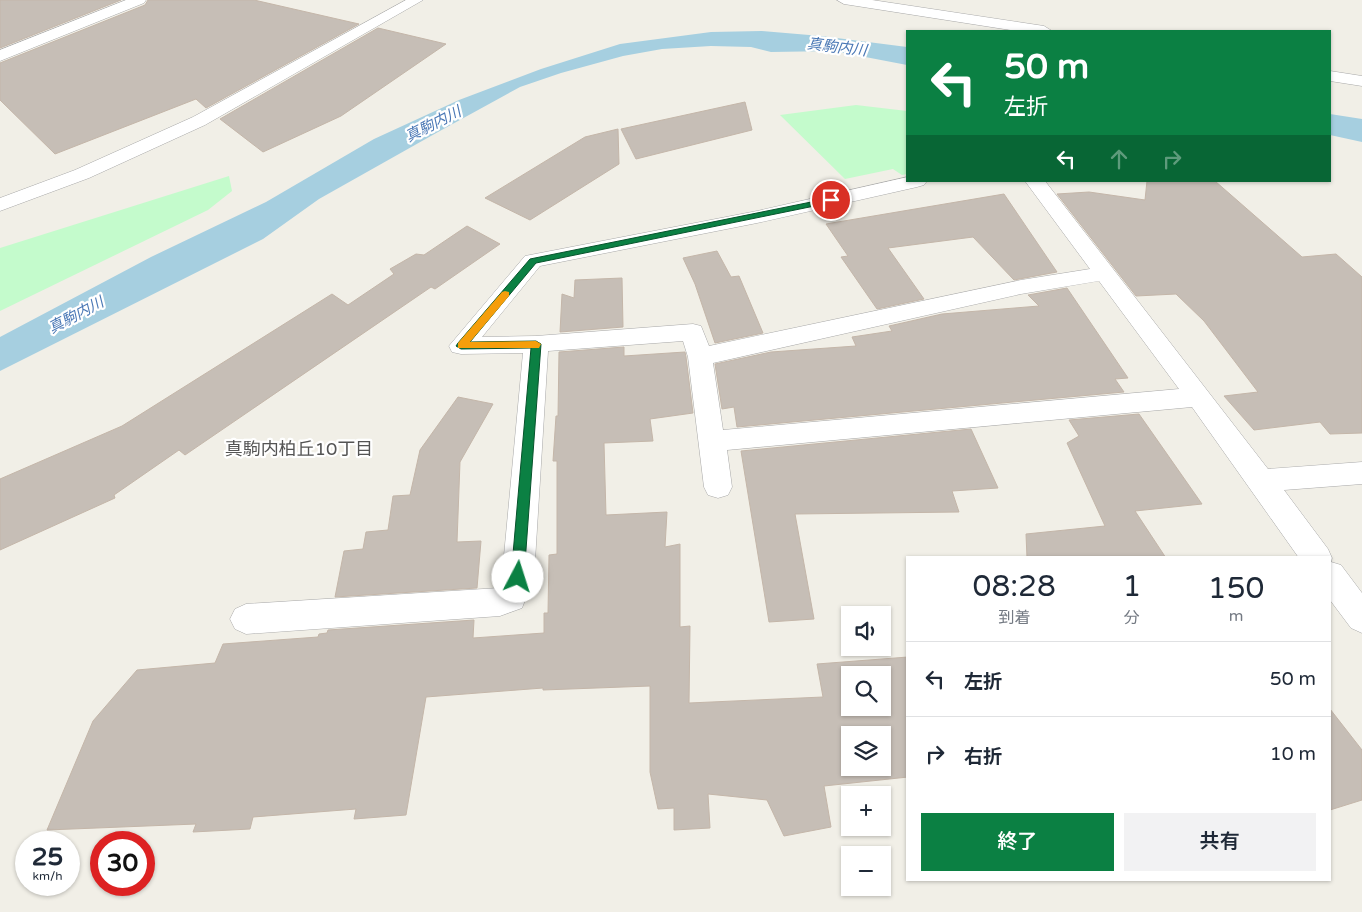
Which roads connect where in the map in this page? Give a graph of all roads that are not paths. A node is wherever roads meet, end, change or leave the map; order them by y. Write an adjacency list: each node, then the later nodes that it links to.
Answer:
1 (416, 0): 12 (street)
2 (844, 0): 4 (street)
3 (133, 1): 7 (street)
4 (937, 14): 5 (street); 6 (street)
5 (935, 30)
6 (1038, 30)
7 (0, 56)
8 (1331, 76): 9 (street)
9 (1362, 81)
10 (913, 182): 14 (street)
11 (1036, 182): 13 (street)
12 (0, 205)
13 (1105, 273): 15 (street); 16 (street)
14 (536, 344): 15 (street); 24 (street)
15 (700, 357): 17 (street)
16 (1199, 397): 17 (street); 19 (street)
17 (711, 441): 20 (street)
18 (1362, 473): 19 (street)
19 (1261, 481): 21 (street)
20 (718, 487)
21 (1316, 556)
22 (1331, 576): 23 (street)
23 (1362, 618)
24 (246, 619)

